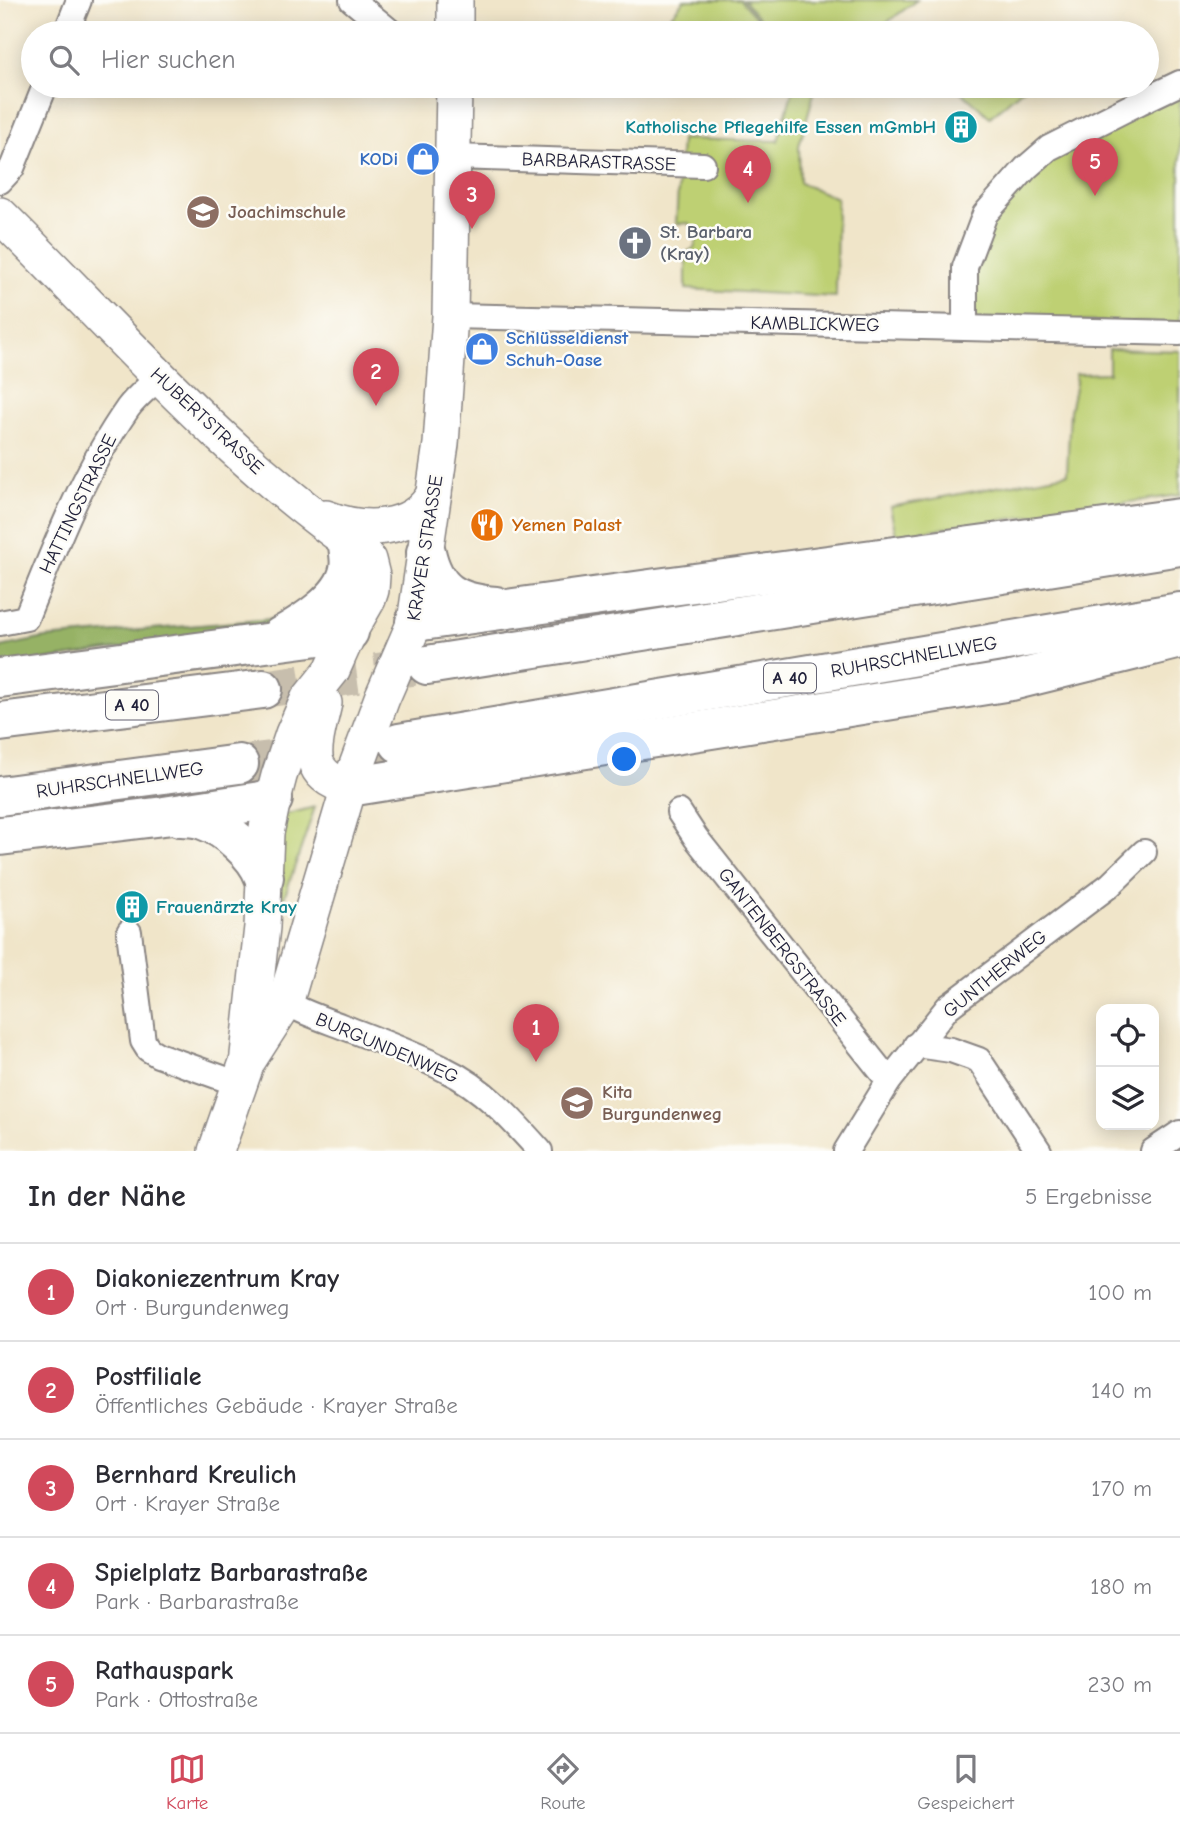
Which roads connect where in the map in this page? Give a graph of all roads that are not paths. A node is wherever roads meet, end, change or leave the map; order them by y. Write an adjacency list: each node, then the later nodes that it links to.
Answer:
1 (79, 0): 4 (street)
2 (352, 0): 5 (street)
3 (455, 0): 6 (main road)
4 (71, 21)
5 (377, 21)
6 (455, 21)
7 (1180, 83): 8 (street)
8 (1159, 93)
9 (40, 98): 14 (street)
10 (454, 98): 12 (main road, KRAYER STRASSE)
11 (1148, 98): 17 (street)
12 (453, 156): 13 (street, BARBARASTRASSE); 16 (main road, KRAYER STRASSE)
13 (704, 165)
14 (0, 181)
15 (0, 215): 19 (main road, HUBERTSTRASSE)
16 (450, 316): 17 (street, KAMBLICKWEG); 20 (main road, KRAYER STRASSE)
17 (965, 327): 18 (street, KAMBLICKWEG)
18 (1180, 333)
19 (159, 377): 21 (main road, HUBERTSTRASSE); 29 (street, HATTINGSTRASSE)
20 (434, 494): 21 (main road); 25 (main road, KRAYER STRASSE)
21 (309, 511): 23 (main road, HUBERTSTRASSE)
22 (1180, 518): 26 (highway)
23 (348, 542): 30 (main road, HUBERTSTRASSE); 32 (highway)
24 (1180, 547): 33 (highway)
25 (426, 552): 26 (highway); 28 (main road, KRAYER STRASSE)
26 (536, 606): 28 (highway)
27 (1180, 612): 39 (highway, RUHRSCHNELLWEG / A 40)
28 (415, 622): 30 (main road); 37 (main road, KRAYER STRASSE)
29 (0, 623)
30 (349, 632): 32 (highway); 34 (main road, KRAYER STRASSE); 37 (main road)
31 (1180, 639): 41 (highway)
32 (265, 644): 35 (highway)
33 (427, 665)
34 (332, 670): 41 (main road); 43 (main road, KRAYER STRASSE)
35 (0, 678)
36 (263, 688): 38 (highway, A 40)
37 (382, 698): 41 (main road, KRAYER STRASSE)
38 (0, 722)
39 (399, 743)
40 (239, 764): 42 (highway, RUHRSCHNELLWEG)
41 (349, 787): 43 (main road); 51 (main road, KRAYER STRASSE)
42 (0, 796)
43 (273, 799): 45 (highway); 48 (main road, KRAYER STRASSE)
44 (679, 812): 54 (street, GANTENBERGSTRASSE)
45 (164, 816): 46 (highway); 48 (highway)
46 (0, 836)
47 (1144, 852): 52 (street, GUNTHERWEG)
48 (264, 877): 50 (main road, KRAYER STRASSE)
49 (129, 932): 53 (street)
50 (256, 983): 51 (street, BURGUNDENWEG); 53 (main road, KRAYER STRASSE)
51 (285, 1003): 53 (main road, KRAYER STRASSE); 57 (street, BURGUNDENWEG)
52 (916, 1045): 54 (street, GUNTHERWEG); 59 (street)
53 (243, 1073): 56 (main road, KRAYER STRASSE)
54 (889, 1080): 58 (street, GUNTHERWEG)
55 (1180, 1133): 60 (street)
56 (216, 1151)
57 (540, 1151)
58 (846, 1151)
59 (1039, 1151)
60 (1153, 1151)

